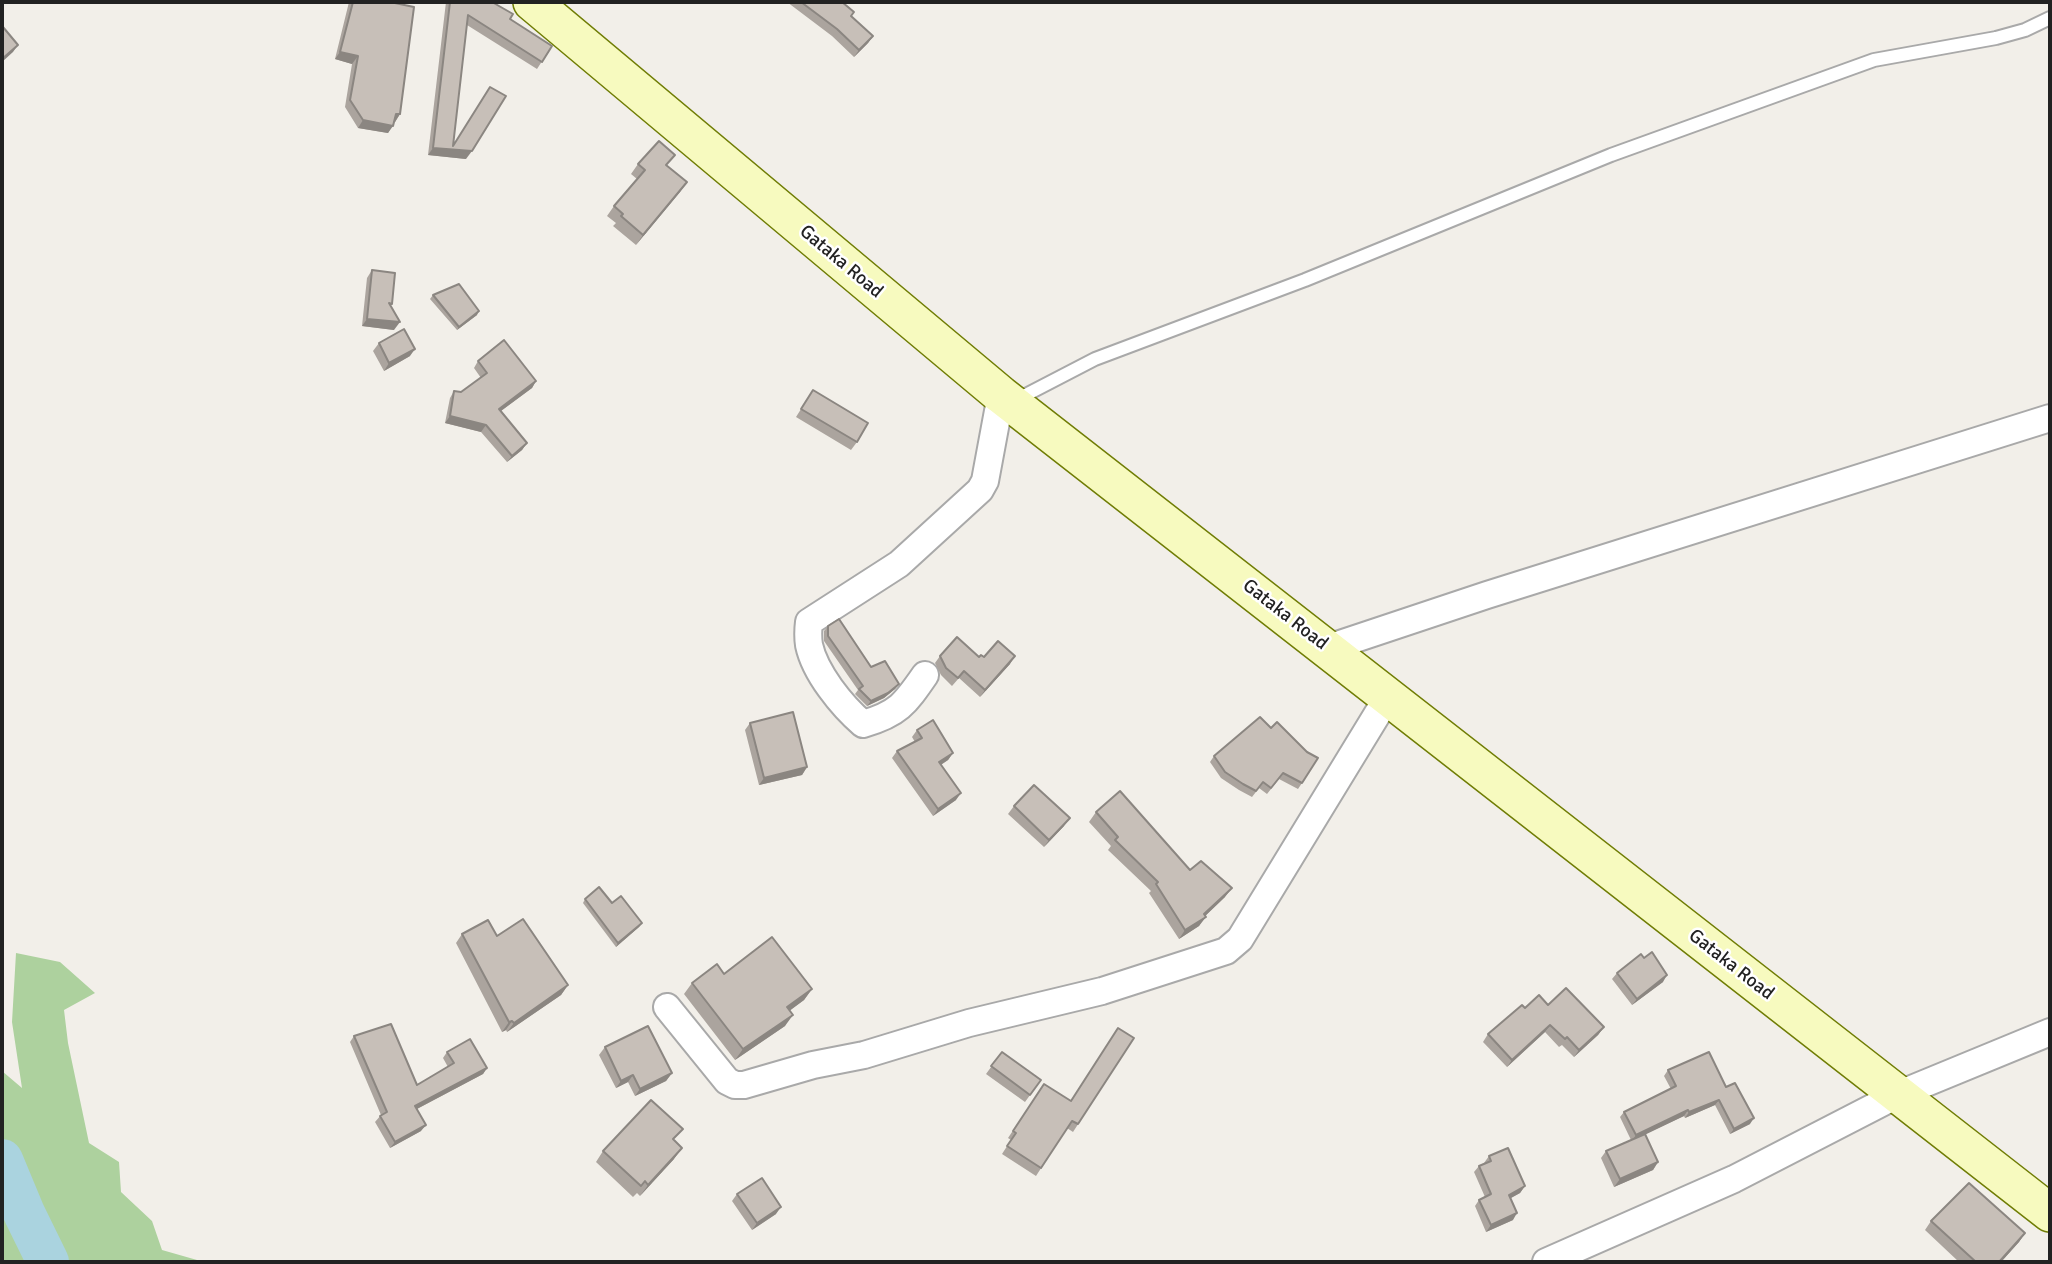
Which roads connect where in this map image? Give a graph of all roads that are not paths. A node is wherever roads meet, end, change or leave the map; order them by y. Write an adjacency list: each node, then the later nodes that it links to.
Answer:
1 (532, 2): 3 (street, Gataka Road)
2 (2050, 18): 3 (lane)
3 (1006, 398): 5 (street, Gataka Road); 6 (street)
4 (2050, 418): 5 (street)
5 (1328, 648): 7 (street, Gataka Road)
6 (925, 675)
7 (1389, 695): 8 (street); 10 (street, Gataka Road)
8 (667, 1007)
9 (2050, 1032): 10 (street)
10 (1897, 1095): 11 (street, Gataka Road); 12 (street)
11 (2050, 1213)
12 (1546, 1262)

